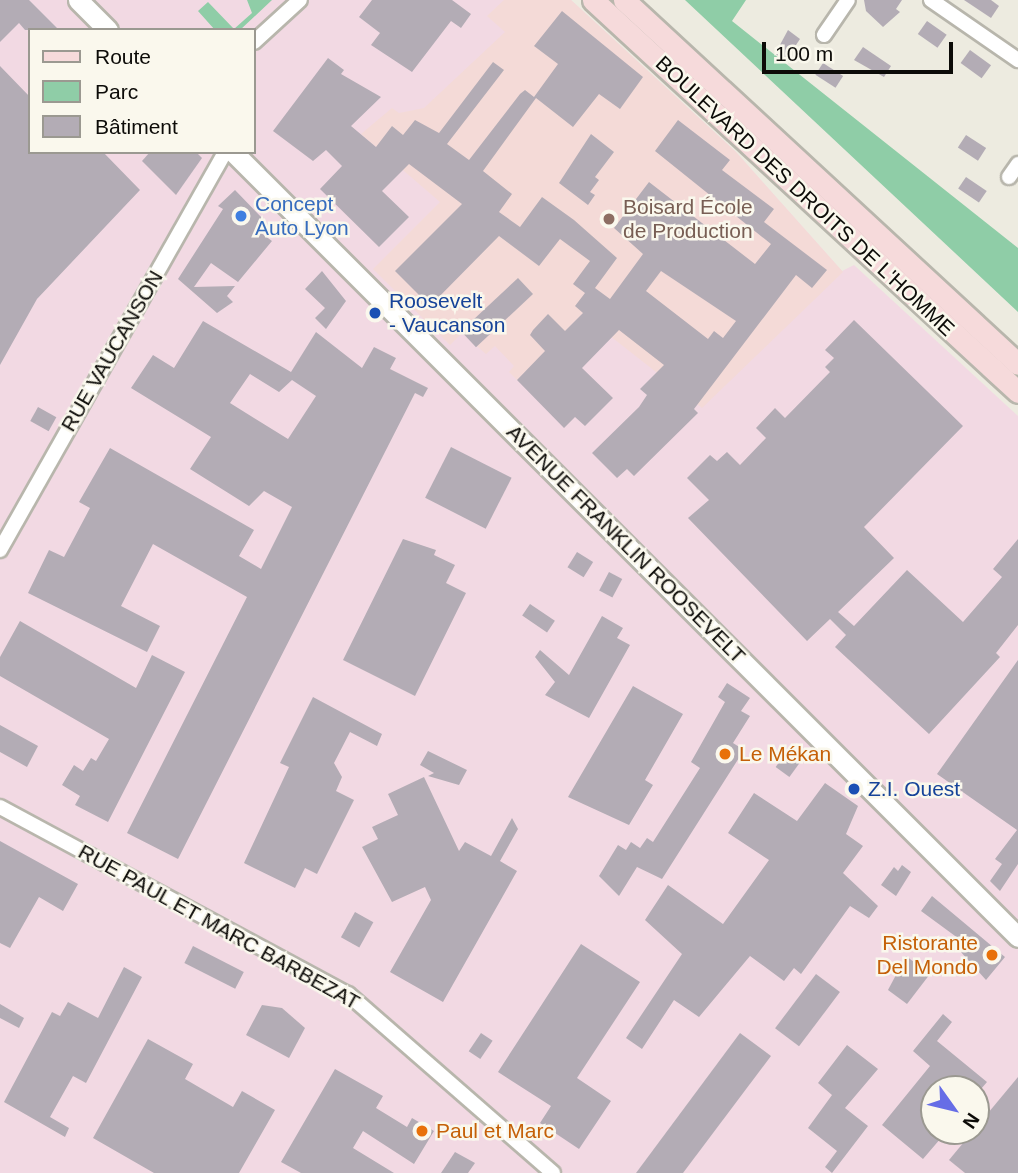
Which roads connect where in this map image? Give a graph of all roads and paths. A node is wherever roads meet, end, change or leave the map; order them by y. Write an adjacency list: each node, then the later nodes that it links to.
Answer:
1 (78, 0): 7 (street)
2 (300, 0): 9 (street)
3 (593, 0): 16 (main road, BOULEVARD DES DROITS DE L'HOMME)
4 (624, 0): 15 (main road, BOULEVARD DES DROITS DE L'HOMME)
5 (848, 0): 8 (street)
6 (931, 0): 10 (street)
7 (106, 28)
8 (824, 35)
9 (256, 40)
10 (1018, 60)
11 (224, 154): 17 (street, RUE VAUCANSON)
12 (235, 154): 19 (street, AVENUE FRANKLIN ROOSEVELT)
13 (1018, 164): 14 (street)
14 (1009, 177)
15 (1018, 364)
16 (1018, 392)
17 (0, 550)
18 (0, 807): 20 (street, RUE PAUL ET MARC BARBEZAT)
19 (1018, 937)
20 (553, 1173)

